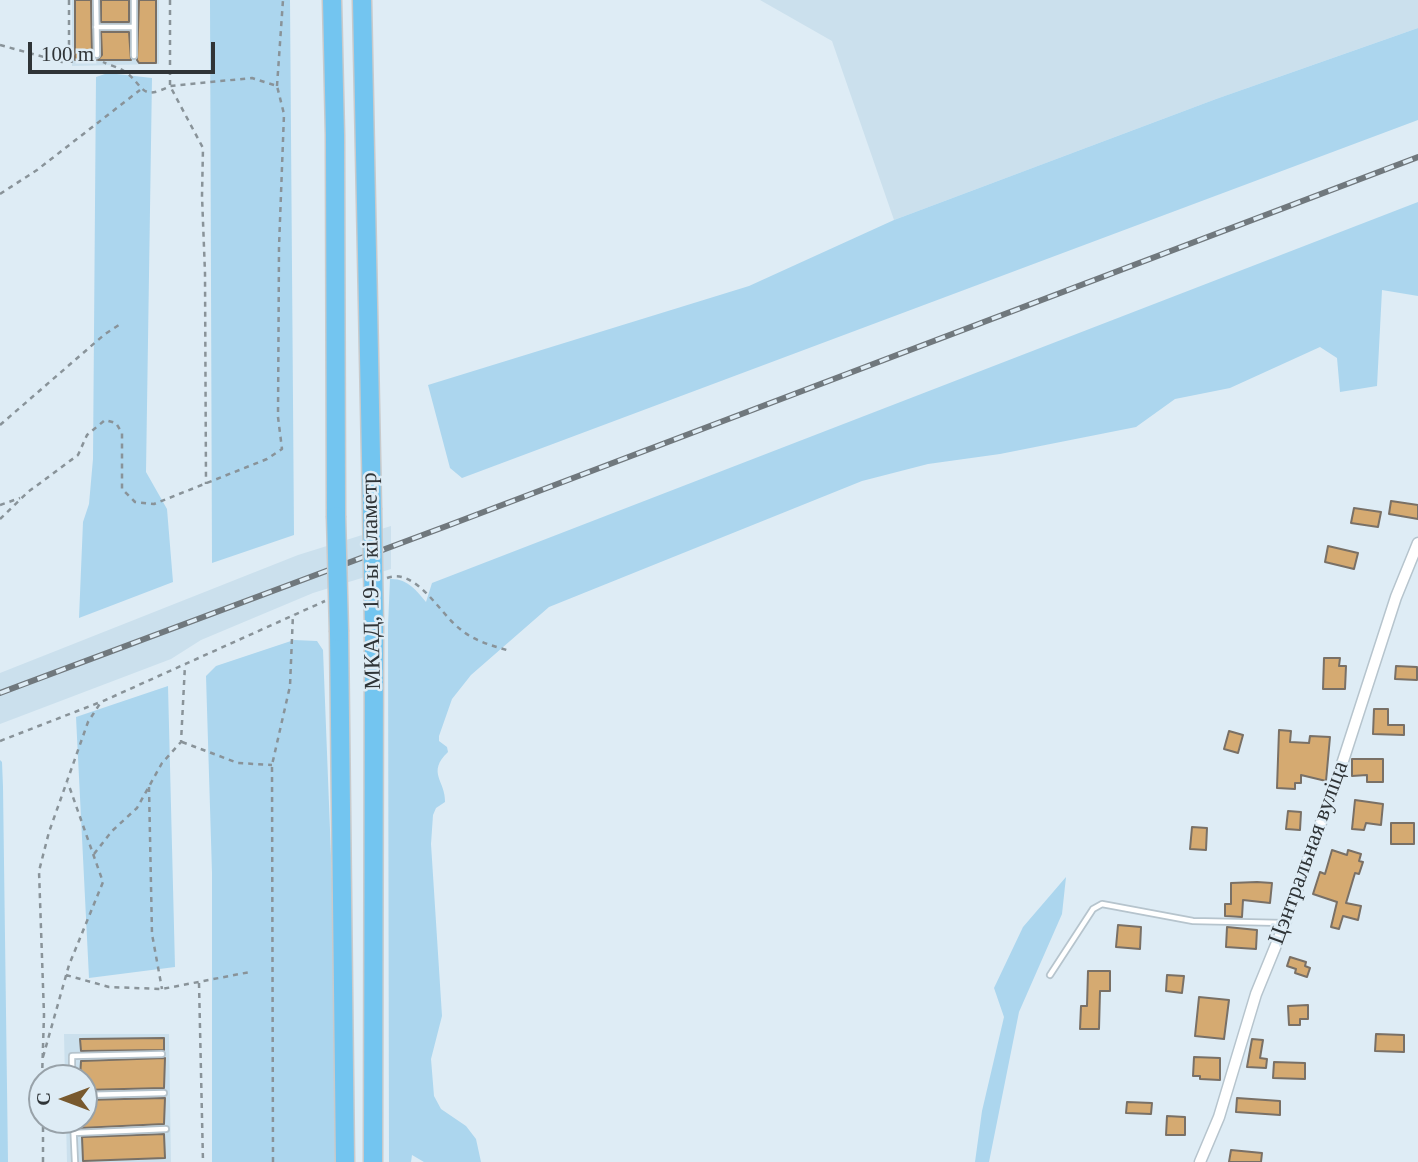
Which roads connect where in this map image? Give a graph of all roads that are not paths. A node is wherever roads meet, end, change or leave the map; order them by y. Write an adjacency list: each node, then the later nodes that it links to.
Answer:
1 (96, 0): 5 (lane)
2 (134, 0): 6 (lane)
3 (332, 0): 20 (highway, МКАД, 19-ы кіламетр, bridge)
4 (362, 0): 21 (highway, МКАД, 19-ы кіламетр, bridge)
5 (96, 27): 6 (lane); 7 (lane)
6 (134, 27): 8 (lane)
7 (97, 55)
8 (134, 56)
9 (1418, 543): 10 (street, Цэнтральная вуліца)
10 (1285, 923): 11 (lane); 22 (street, Цэнтральная вуліца)
11 (1050, 975)
12 (162, 1054): 13 (lane)
13 (72, 1064)
14 (164, 1093): 15 (lane)
15 (98, 1095)
16 (166, 1129): 17 (lane)
17 (98, 1132)
18 (74, 1134): 19 (lane)
19 (75, 1162)
20 (345, 1162)
21 (373, 1162)
22 (1200, 1162)

